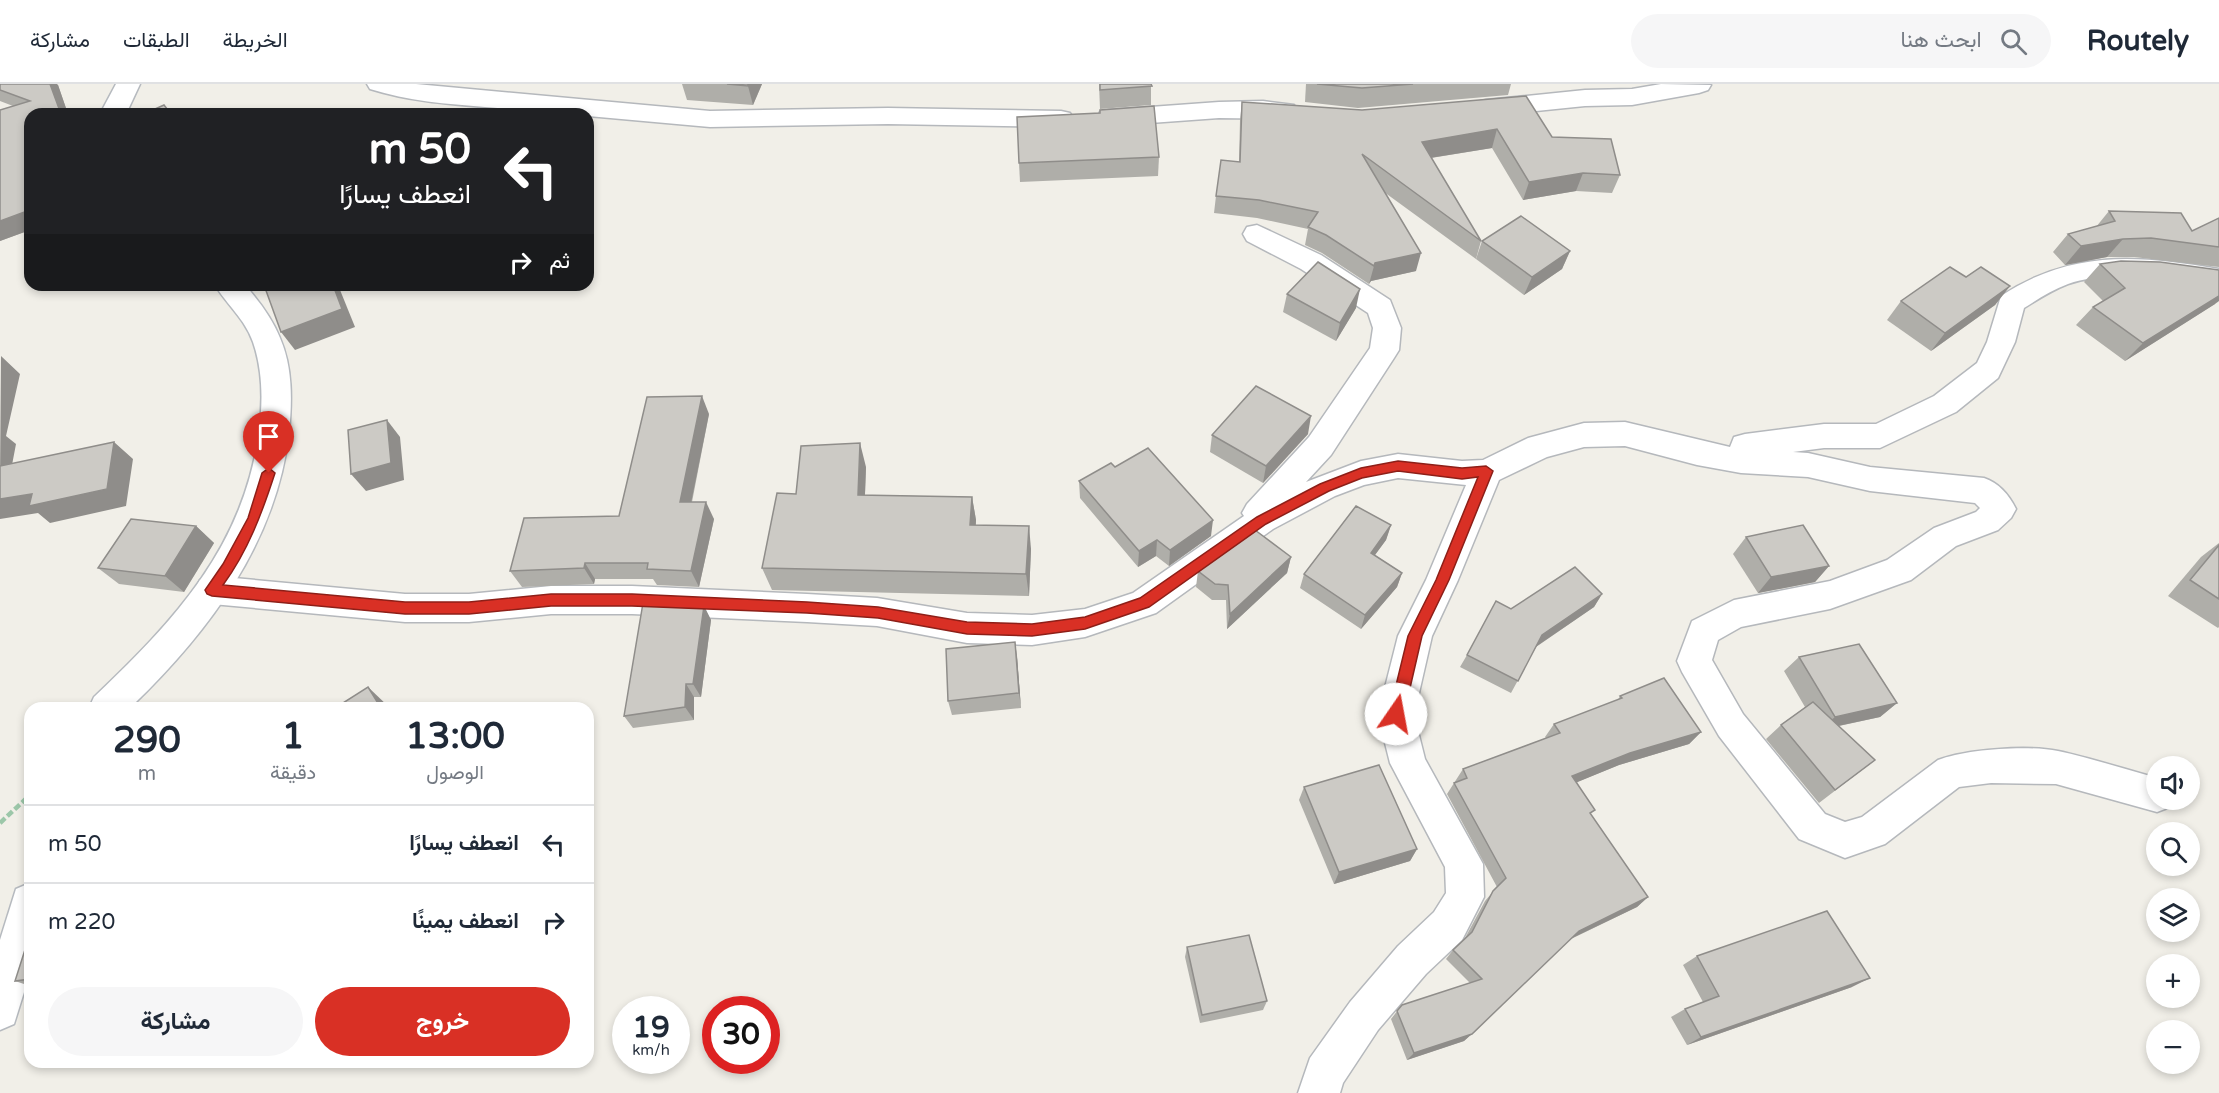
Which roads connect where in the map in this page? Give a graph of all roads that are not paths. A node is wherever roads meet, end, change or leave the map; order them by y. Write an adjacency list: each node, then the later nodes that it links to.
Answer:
1 (128, 84): 4 (street)
2 (379, 84): 5 (street)
3 (1699, 85): 7 (street)
4 (116, 108)
5 (584, 108)
6 (594, 109): 8 (street)
7 (1465, 110)
8 (1311, 114)
9 (1257, 234): 14 (street)
10 (2219, 279): 12 (street)
11 (234, 291): 15 (street)
12 (1697, 453): 13 (street); 17 (street)
13 (1486, 471): 14 (street); 20 (street)
14 (1234, 540): 15 (street)
15 (212, 590): 16 (street)
16 (112, 702)
17 (2146, 792)
18 (24, 924): 19 (street)
19 (0, 1011)
20 (1319, 1093)

